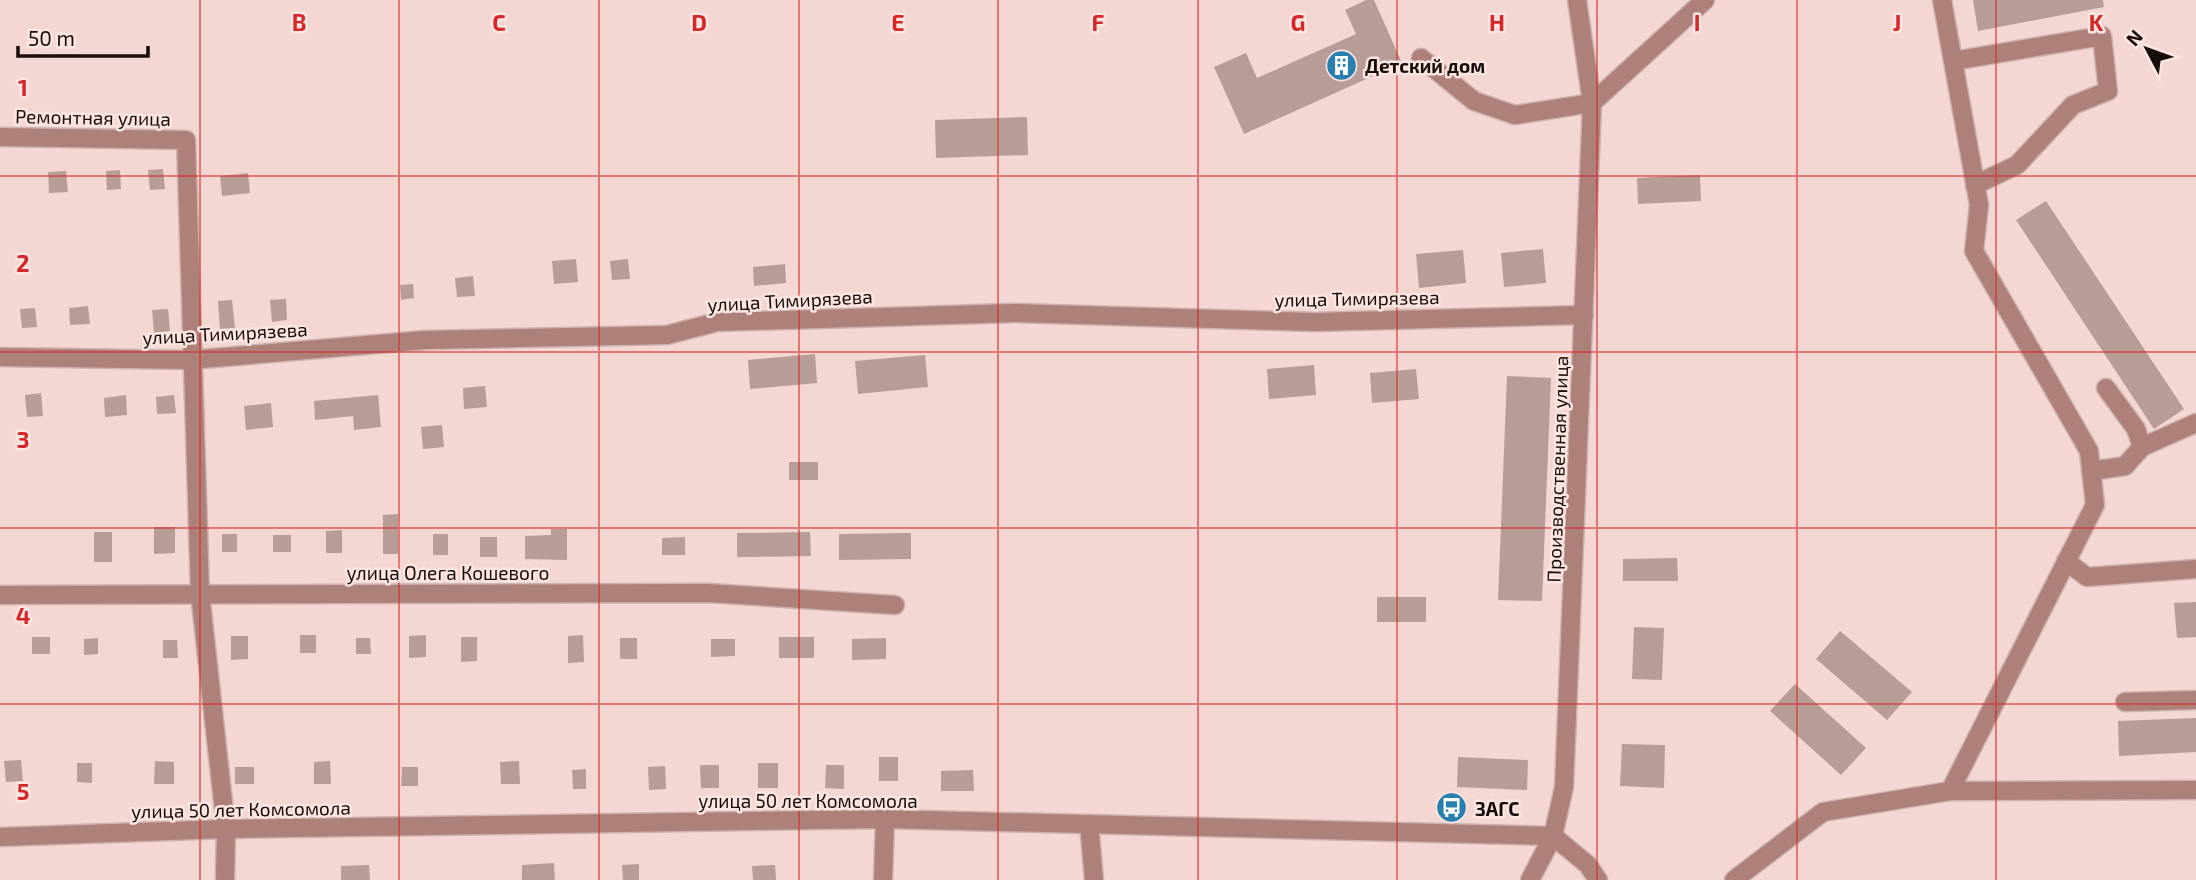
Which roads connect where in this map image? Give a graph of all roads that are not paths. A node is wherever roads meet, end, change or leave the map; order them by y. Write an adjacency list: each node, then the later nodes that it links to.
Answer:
1 (1577, 0): 6 (street, Производственная улица)
2 (1705, 0): 6 (street)
3 (1942, 0): 5 (street)
4 (1421, 58): 6 (street)
5 (1953, 61): 8 (street); 8 (street)
6 (1592, 103): 9 (street, Производственная улица)
7 (0, 137): 11 (street, Ремонтная улица)
8 (1975, 185): 15 (street)
9 (1584, 315): 11 (street, улица Тимирязева); 28 (street, Производственная улица)
10 (0, 357): 11 (street, улица Тимирязева)
11 (190, 360): 18 (street)
12 (2106, 388): 14 (street)
13 (2196, 423): 14 (street)
14 (2142, 447): 15 (street)
15 (2091, 471): 16 (street)
16 (2066, 561): 17 (street); 24 (street)
17 (2196, 569)
18 (200, 593): 19 (street, улица Олега Кошевого); 20 (street, улица Олега Кошевого); 27 (street)
19 (0, 595)
20 (895, 605)
21 (2196, 700): 22 (street)
22 (2125, 702)
23 (2196, 790): 24 (street)
24 (1950, 791): 35 (street)
25 (885, 819): 26 (street, улица 50 лет Комсомола); 27 (street, улица 50 лет Комсомола); 31 (street)
26 (1089, 824): 28 (street, улица 50 лет Комсомола); 32 (street)
27 (226, 829): 29 (street, улица 50 лет Комсомола); 30 (street)
28 (1553, 836): 33 (street, Производственная улица); 34 (street)
29 (0, 838)
30 (225, 880)
31 (883, 880)
32 (1094, 880)
33 (1530, 880)
34 (1598, 880)
35 (1734, 880)

